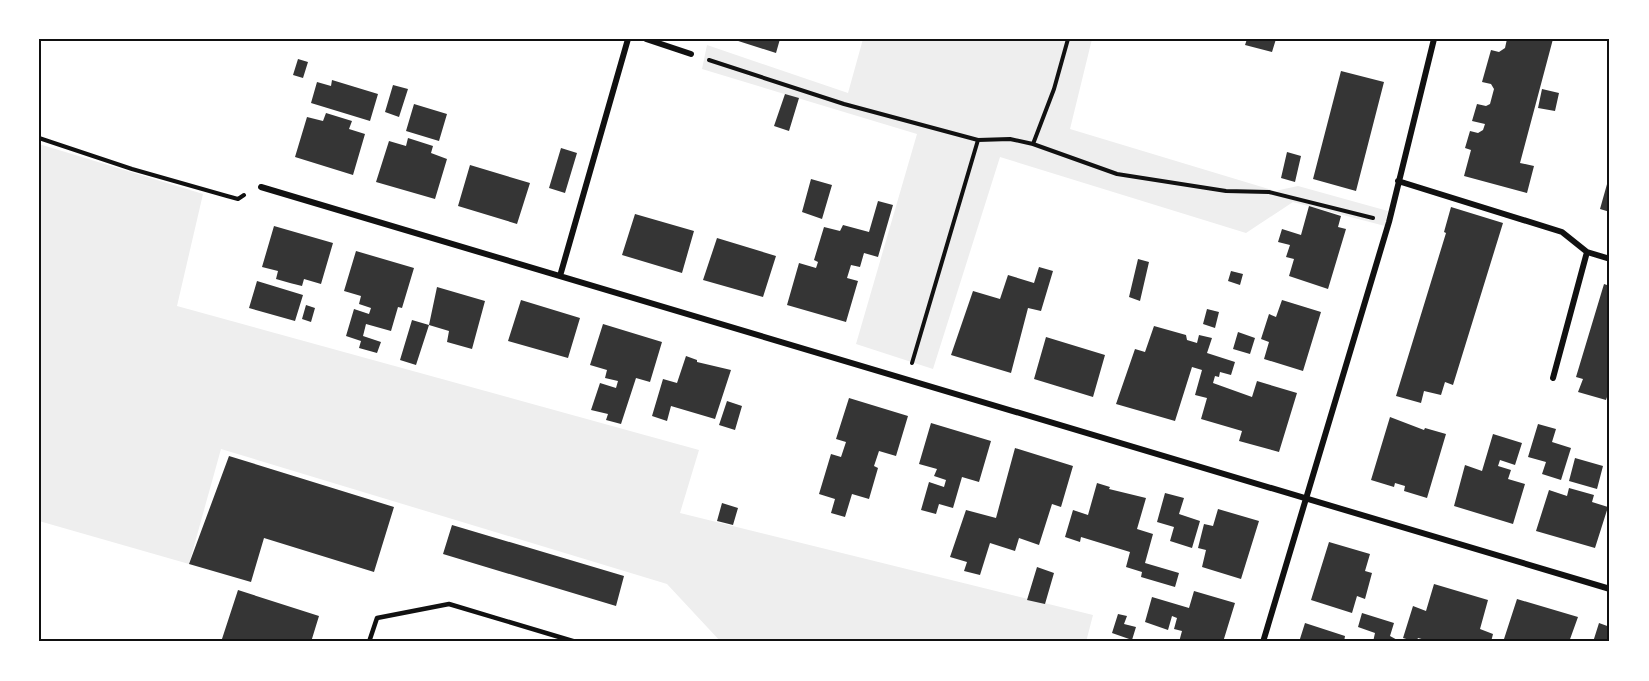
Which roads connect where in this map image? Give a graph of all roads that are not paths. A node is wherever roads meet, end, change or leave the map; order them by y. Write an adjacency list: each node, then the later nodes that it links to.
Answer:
1 (628, 39): 9 (street)
2 (646, 39): 4 (street)
3 (1434, 39): 5 (street)
4 (692, 54)
5 (1398, 181): 7 (street); 11 (street)
6 (261, 187): 9 (street)
7 (1587, 252): 8 (street); 10 (street)
8 (1610, 259)
9 (560, 276): 11 (street)
10 (1553, 378)
11 (1304, 500): 12 (street); 15 (street)
12 (1610, 589)
13 (369, 642): 14 (lane)
14 (576, 642)
15 (1263, 642)

